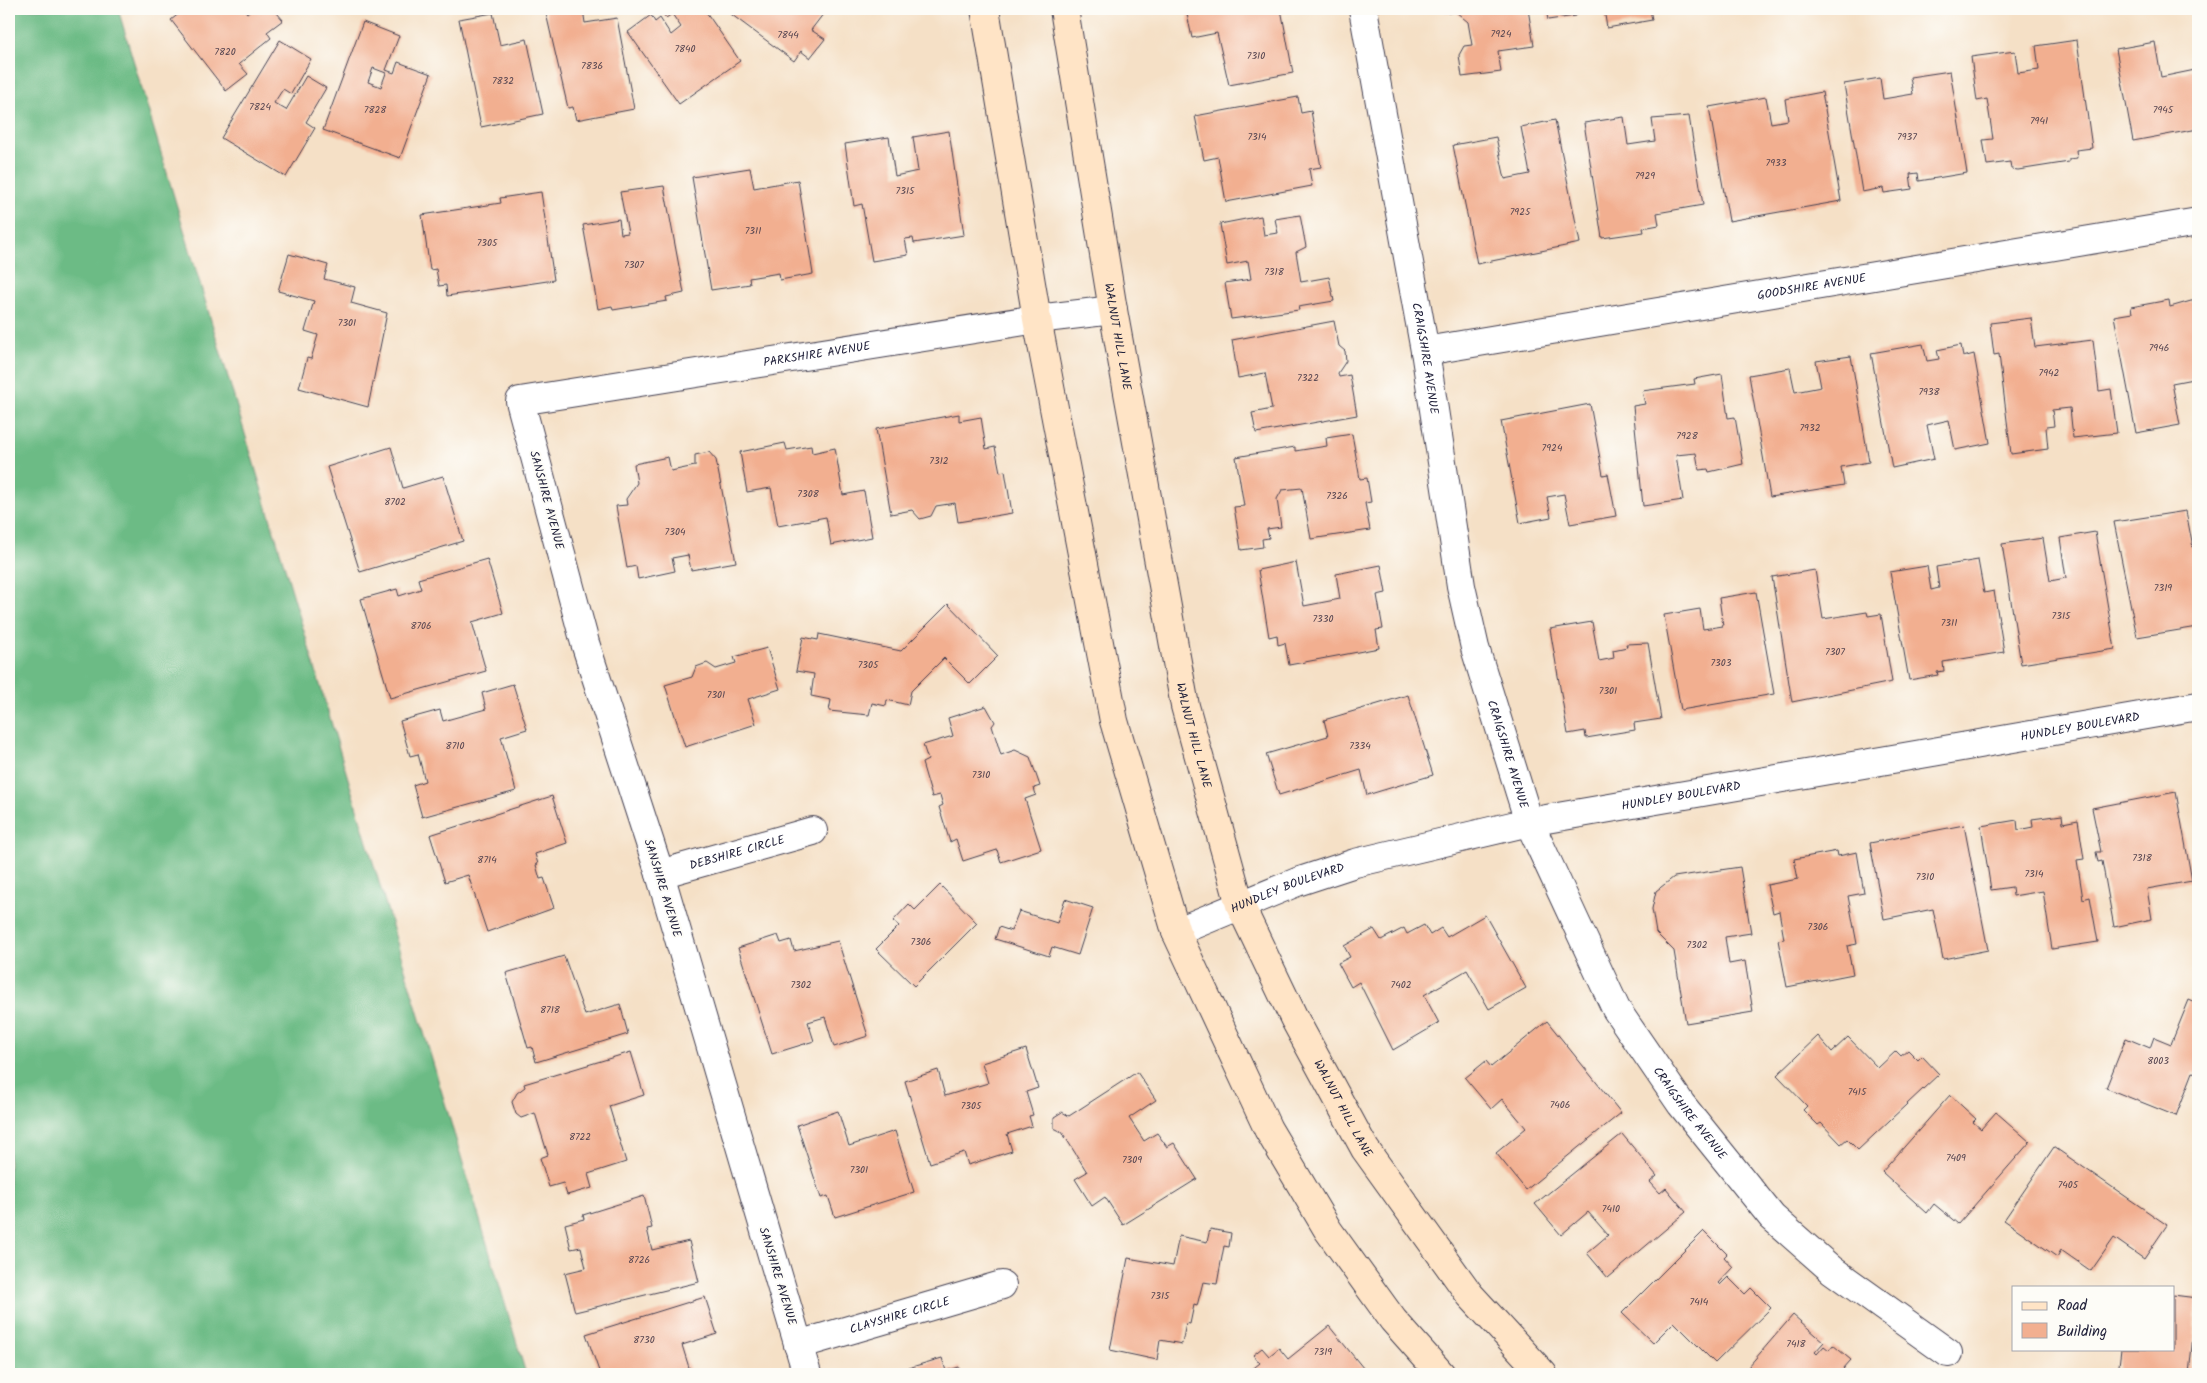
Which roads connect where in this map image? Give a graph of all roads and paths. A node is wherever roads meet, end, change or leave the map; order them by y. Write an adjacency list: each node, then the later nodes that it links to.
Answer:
1 (985, 9): 6 (main road)
2 (1064, 9): 5 (main road, WALNUT HILL LANE)
3 (1363, 9): 7 (street, CRAIGSHIRE AVENUE)
4 (2198, 222): 7 (street, GOODSHIRE AVENUE)
5 (1113, 310): 6 (street, PARKSHIRE AVENUE); 13 (main road, WALNUT HILL LANE)
6 (1037, 319): 8 (street, PARKSHIRE AVENUE); 14 (main road)
7 (1425, 352): 10 (street, CRAIGSHIRE AVENUE)
8 (520, 401): 12 (street, SANSHIRE AVENUE)
9 (2198, 706): 10 (street, HUNDLEY BOULEVARD)
10 (1529, 822): 13 (street, HUNDLEY BOULEVARD); 17 (street, CRAIGSHIRE AVENUE)
11 (813, 831): 12 (street, DEBSHIRE CIRCLE)
12 (660, 874): 16 (street, SANSHIRE AVENUE)
13 (1240, 905): 14 (street, HUNDLEY BOULEVARD); 20 (main road, WALNUT HILL LANE)
14 (1176, 932): 19 (main road)
15 (1002, 1285): 16 (street, CLAYSHIRE CIRCLE)
16 (798, 1345): 18 (street, SANSHIRE AVENUE)
17 (1948, 1353)
18 (807, 1374)
19 (1442, 1374)
20 (1543, 1374)

